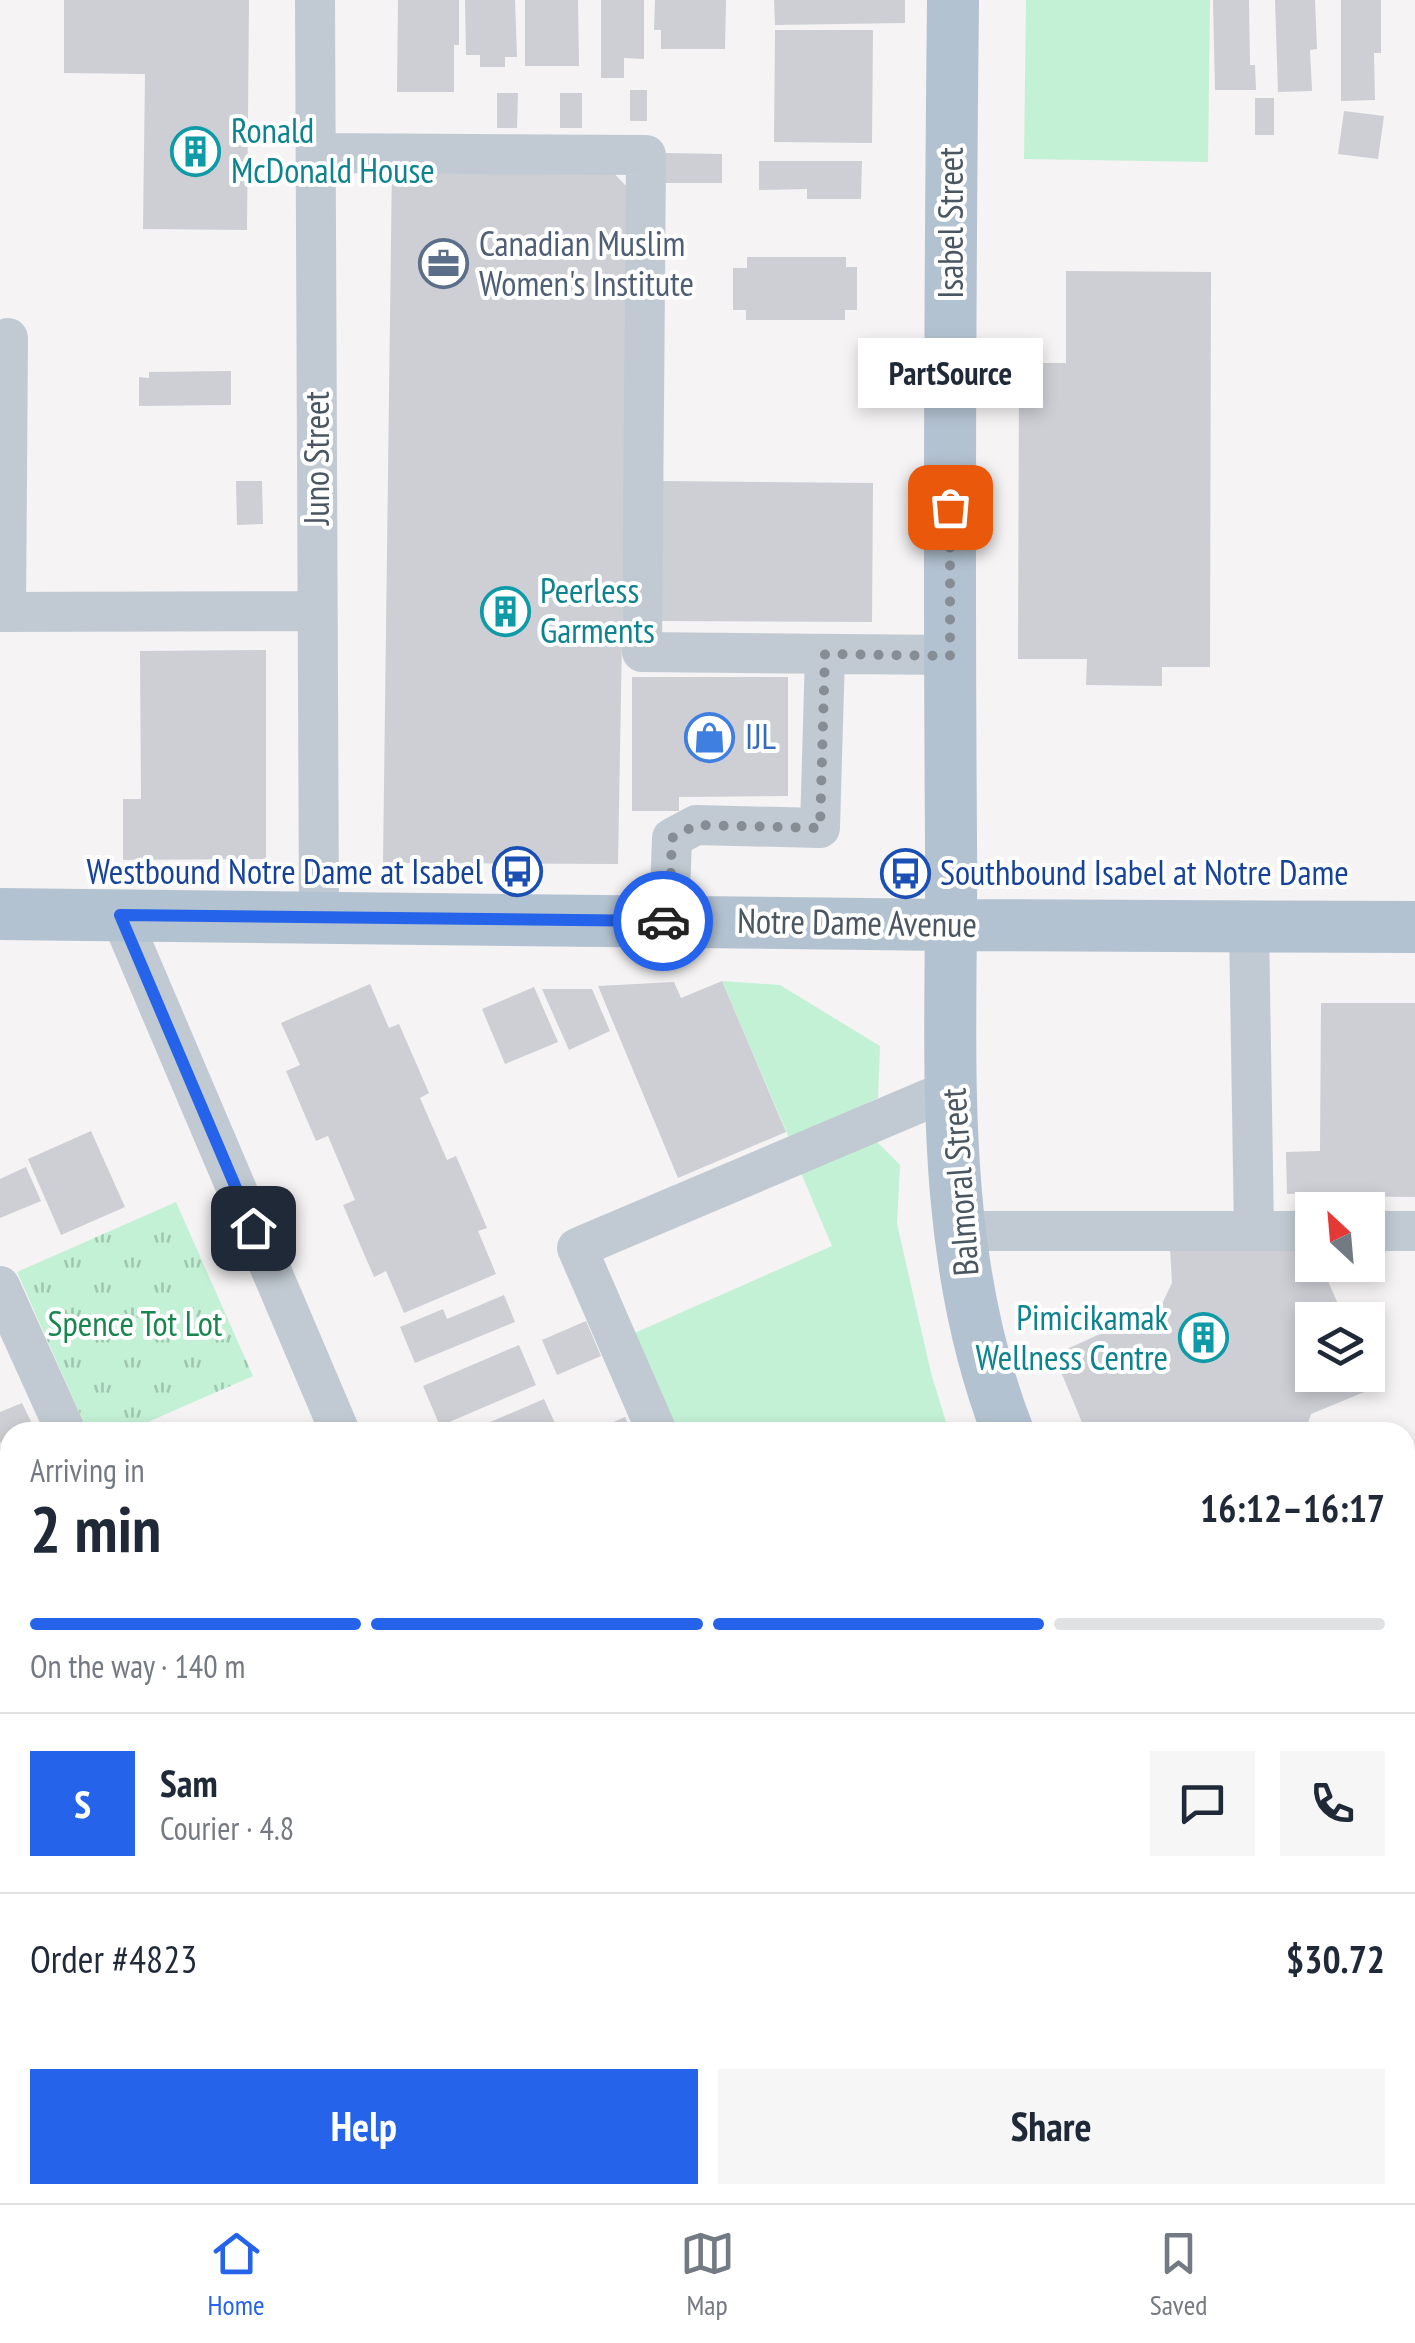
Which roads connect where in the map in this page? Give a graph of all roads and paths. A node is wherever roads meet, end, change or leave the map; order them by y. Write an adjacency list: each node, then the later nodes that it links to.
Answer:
1 (315, 0): 3 (street, Juno Street)
2 (953, 0): 8 (main road, Isabel Street)
3 (316, 153): 5 (street, Juno Street); 7 (street)
4 (8, 338): 6 (street)
5 (318, 611): 6 (street); 11 (street, Juno Street)
6 (3, 612)
7 (825, 654): 8 (street); 12 (street)
8 (950, 656): 13 (main road, Isabel Street)
9 (0, 914): 10 (main road, Notre Dame Avenue)
10 (120, 915): 11 (main road, Notre Dame Avenue); 24 (street)
11 (319, 916): 12 (main road, Notre Dame Avenue)
12 (669, 921): 13 (main road, Notre Dame Avenue)
13 (950, 925): 14 (main road, Notre Dame Avenue); 16 (main road, Balmoral Street)
14 (1249, 926): 15 (main road, Notre Dame Avenue); 18 (street)
15 (1415, 927)
16 (952, 1089): 21 (main road, Balmoral Street); 25 (street)
17 (1385, 1230): 20 (street)
18 (1254, 1231): 19 (street); 21 (street)
19 (1295, 1231)
20 (1415, 1231)
21 (959, 1232): 26 (main road, Balmoral Street)
22 (0, 1286): 23 (street)
23 (61, 1422)
24 (336, 1422)
25 (653, 1422)
26 (1005, 1422)

